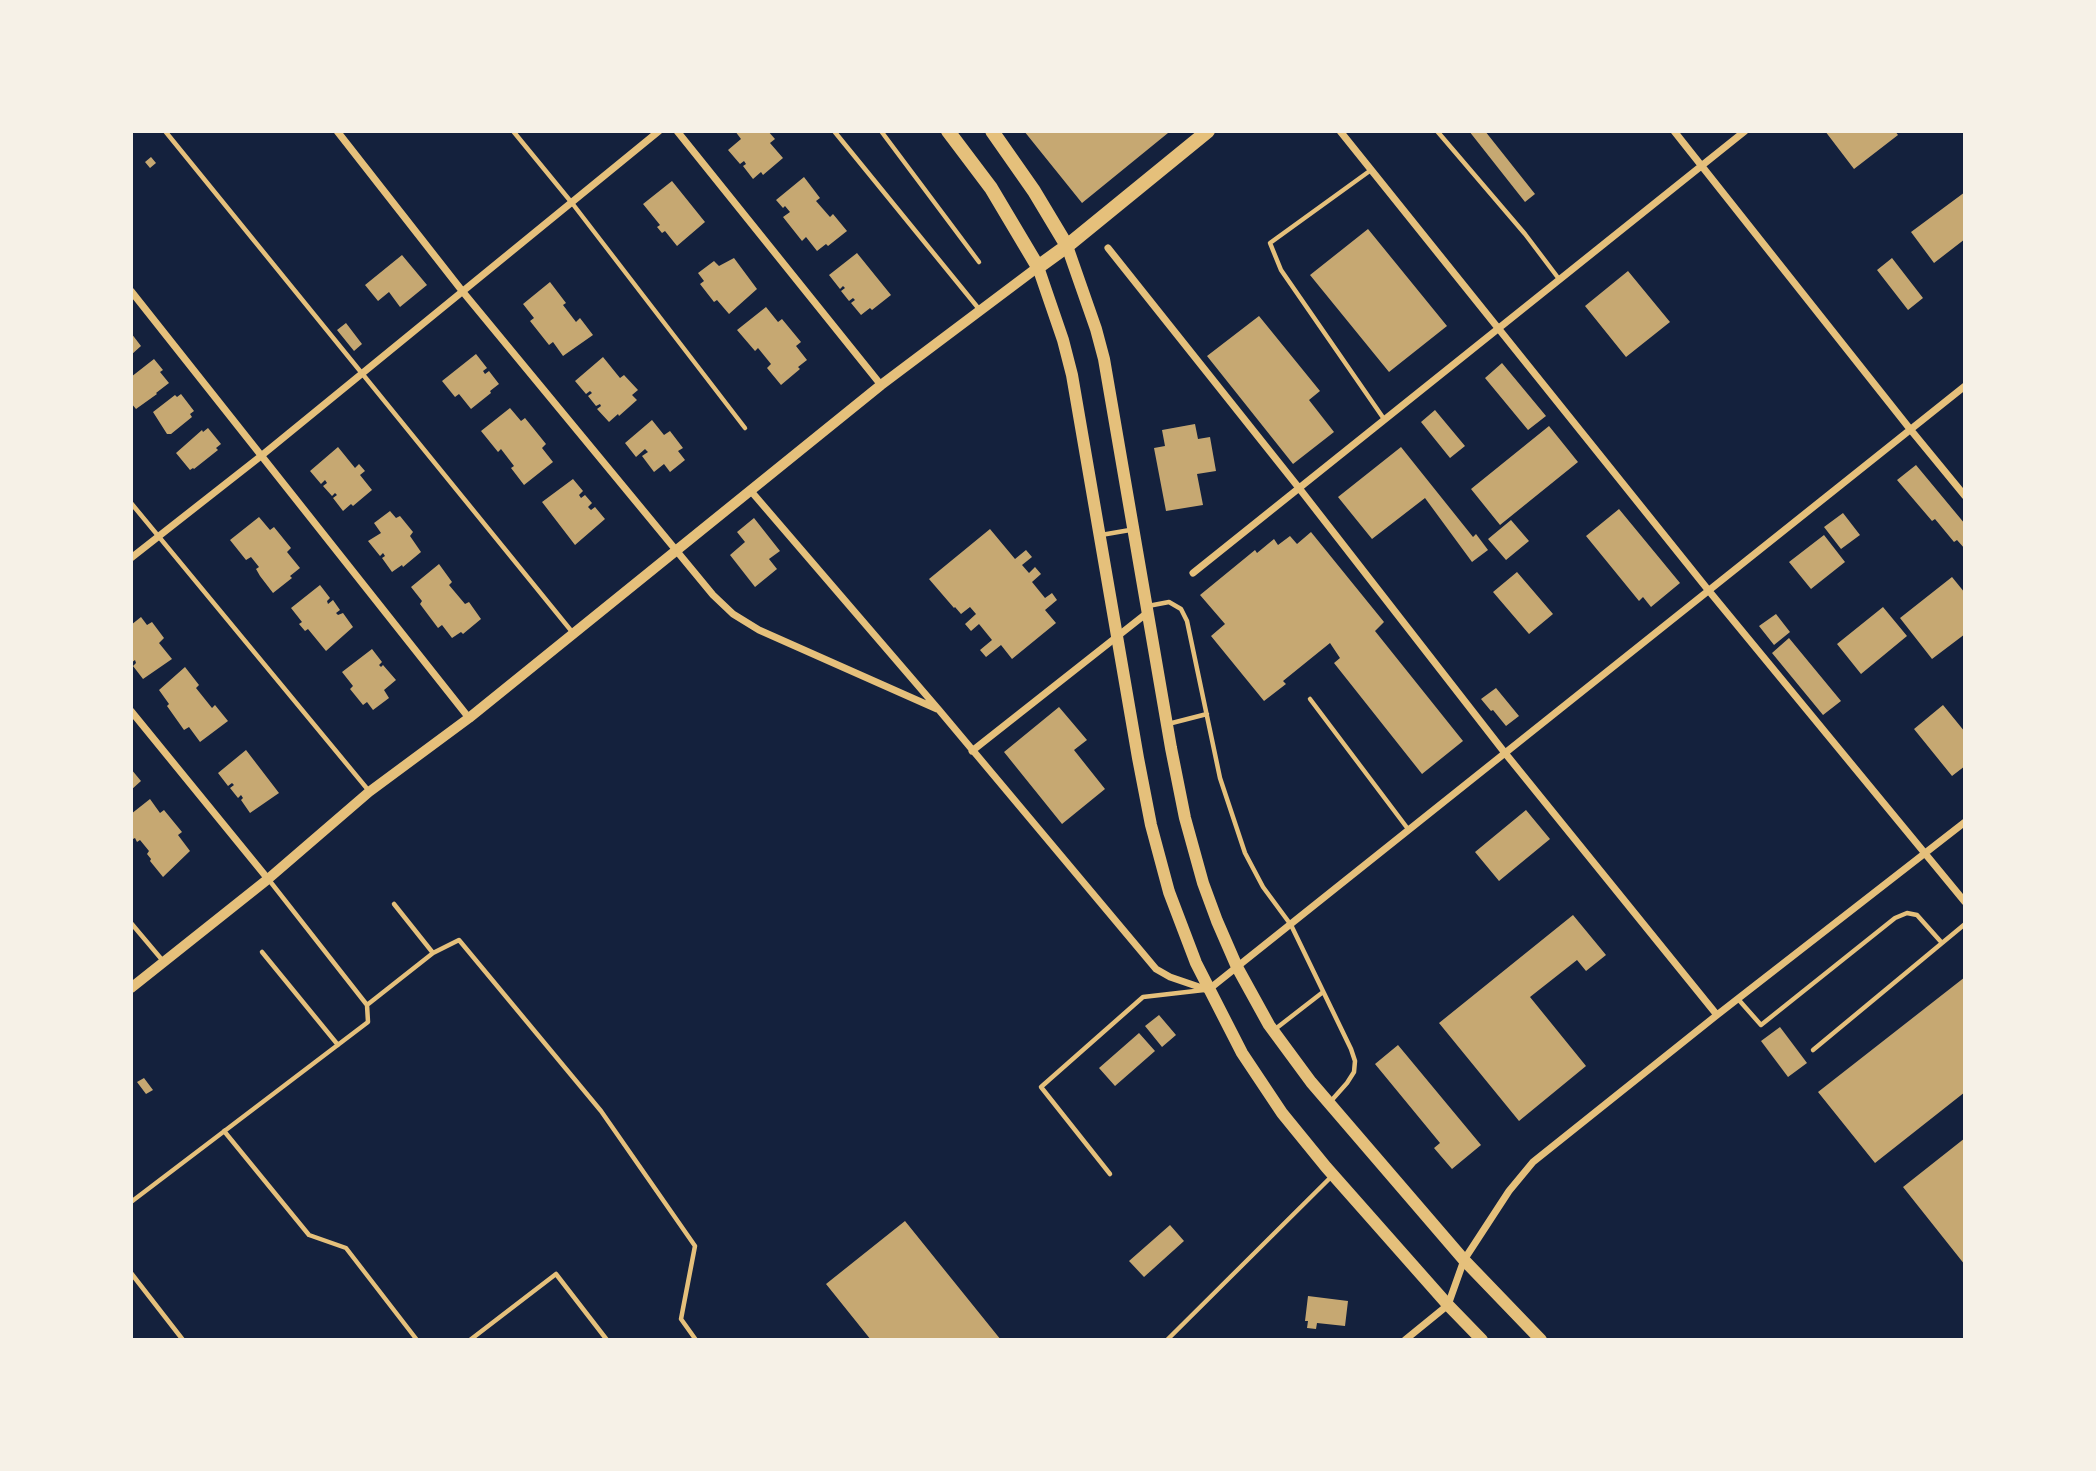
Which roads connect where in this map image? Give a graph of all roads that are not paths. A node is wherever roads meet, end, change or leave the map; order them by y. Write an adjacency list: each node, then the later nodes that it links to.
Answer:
1 (165, 131): 27 (lane)
2 (337, 131): 24 (street)
3 (513, 131): 17 (lane)
4 (659, 131): 17 (street)
5 (677, 131): 28 (street)
6 (834, 131): 25 (lane)
7 (881, 131): 20 (lane)
8 (948, 131): 21 (main road)
9 (992, 131): 18 (main road)
10 (1208, 131): 18 (main road)
11 (1340, 131): 16 (street)
12 (1437, 131): 22 (lane)
13 (1674, 131): 15 (street)
14 (1745, 131): 15 (street)
15 (1702, 166): 22 (street); 32 (street)
16 (1371, 170): 26 (street); 30 (lane)
17 (572, 203): 24 (street); 31 (lane)
18 (1067, 246): 21 (main road); 38 (main road)
19 (1108, 248): 34 (street)
20 (979, 262)
21 (1038, 267): 25 (street); 39 (main road)
22 (1559, 279): 26 (street)
23 (131, 291): 33 (street)
24 (463, 292): 27 (street); 41 (street)
25 (980, 310): 28 (street)
26 (1498, 328): 30 (street); 44 (street)
27 (363, 373): 33 (street); 46 (lane)
28 (881, 385): 35 (street)
29 (1965, 386): 32 (street)
30 (1385, 419): 34 (street)
31 (745, 428)
32 (1910, 429): 36 (street); 44 (street)
33 (261, 456): 40 (street); 52 (street)
34 (1299, 488): 43 (street); 55 (street)
35 (751, 490): 41 (street); 49 (street)
36 (1965, 496)
37 (131, 503): 40 (lane)
38 (1134, 530): 39 (lane); 45 (main road)
39 (1100, 535): 47 (main road)
40 (158, 537): 42 (street); 56 (lane)
41 (677, 551): 46 (street); 49 (street)
42 (131, 558)
43 (1193, 573)
44 (1709, 591): 55 (street); 59 (street)
45 (1147, 609): 47 (street); 51 (lane); 53 (main road)
46 (574, 634): 52 (street)
47 (1117, 635): 54 (street); 72 (main road)
48 (1310, 699): 58 (lane)
49 (939, 710): 54 (street)
50 (131, 711): 60 (street)
51 (1208, 714): 53 (lane); 65 (lane)
52 (469, 718): 56 (street)
53 (1167, 724): 70 (main road)
54 (972, 751): 72 (street)
55 (1505, 753): 58 (street); 76 (street)
56 (369, 792): 60 (street)
57 (1965, 822): 59 (street)
58 (1409, 830): 65 (street)
59 (1927, 853): 61 (street); 74 (street)
60 (268, 879): 69 (street); 75 (lane)
61 (1965, 902)
62 (394, 904): 68 (lane)
63 (131, 923): 69 (lane)
64 (1965, 924): 66 (lane)
65 (1291, 925): 70 (street); 73 (lane)
66 (1942, 943): 74 (lane); 79 (lane)
67 (262, 952): 78 (lane)
68 (433, 953): 75 (lane); 92 (lane)
69 (163, 962): 71 (street)
70 (1237, 967): 72 (street); 77 (main road)
71 (131, 988)
72 (1208, 990): 82 (lane); 83 (main road)
73 (1324, 992): 77 (lane); 80 (lane)
74 (1738, 999): 76 (street)
75 (367, 1005): 78 (lane)
76 (1717, 1015): 85 (street)
77 (1273, 1031): 80 (main road)
78 (338, 1045): 81 (lane)
79 (1813, 1050)
80 (1328, 1104): 85 (main road)
81 (224, 1131): 84 (lane); 89 (lane)
82 (1110, 1174)
83 (1333, 1175): 87 (main road); 93 (lane)
84 (131, 1202)
85 (1464, 1260): 87 (street); 96 (main road)
86 (131, 1273): 88 (lane)
87 (1448, 1305): 94 (street); 95 (main road)
88 (183, 1340)
89 (417, 1340)
90 (470, 1340): 91 (lane)
91 (607, 1340)
92 (696, 1340)
93 (1167, 1340)
94 (1405, 1340)
95 (1482, 1340)
96 (1541, 1340)

